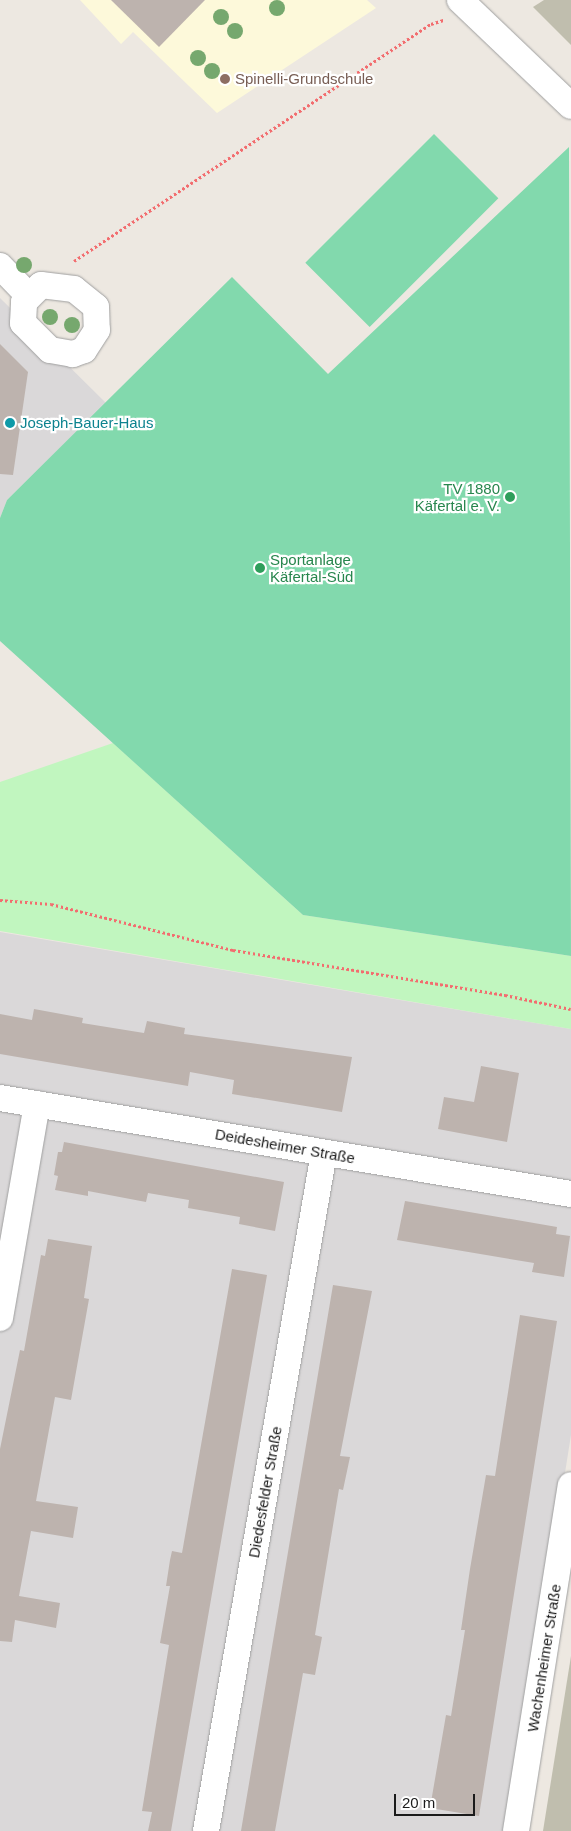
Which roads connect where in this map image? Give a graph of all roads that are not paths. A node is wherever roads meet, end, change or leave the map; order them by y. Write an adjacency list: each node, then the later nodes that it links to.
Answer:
1 (471, 3): 2 (street)
2 (571, 106)
3 (0, 266): 4 (street)
4 (35, 290)
5 (0, 1098): 6 (street, Deidesheimer Straße)
6 (37, 1104): 7 (street, Deidesheimer Straße); 9 (street)
7 (324, 1153): 8 (street, Deidesheimer Straße); 11 (street, Diedesfelder Straße)
8 (571, 1194)
9 (0, 1318)
10 (571, 1485): 12 (street, Wachenheimer Straße)
11 (206, 1831)
12 (516, 1831)

